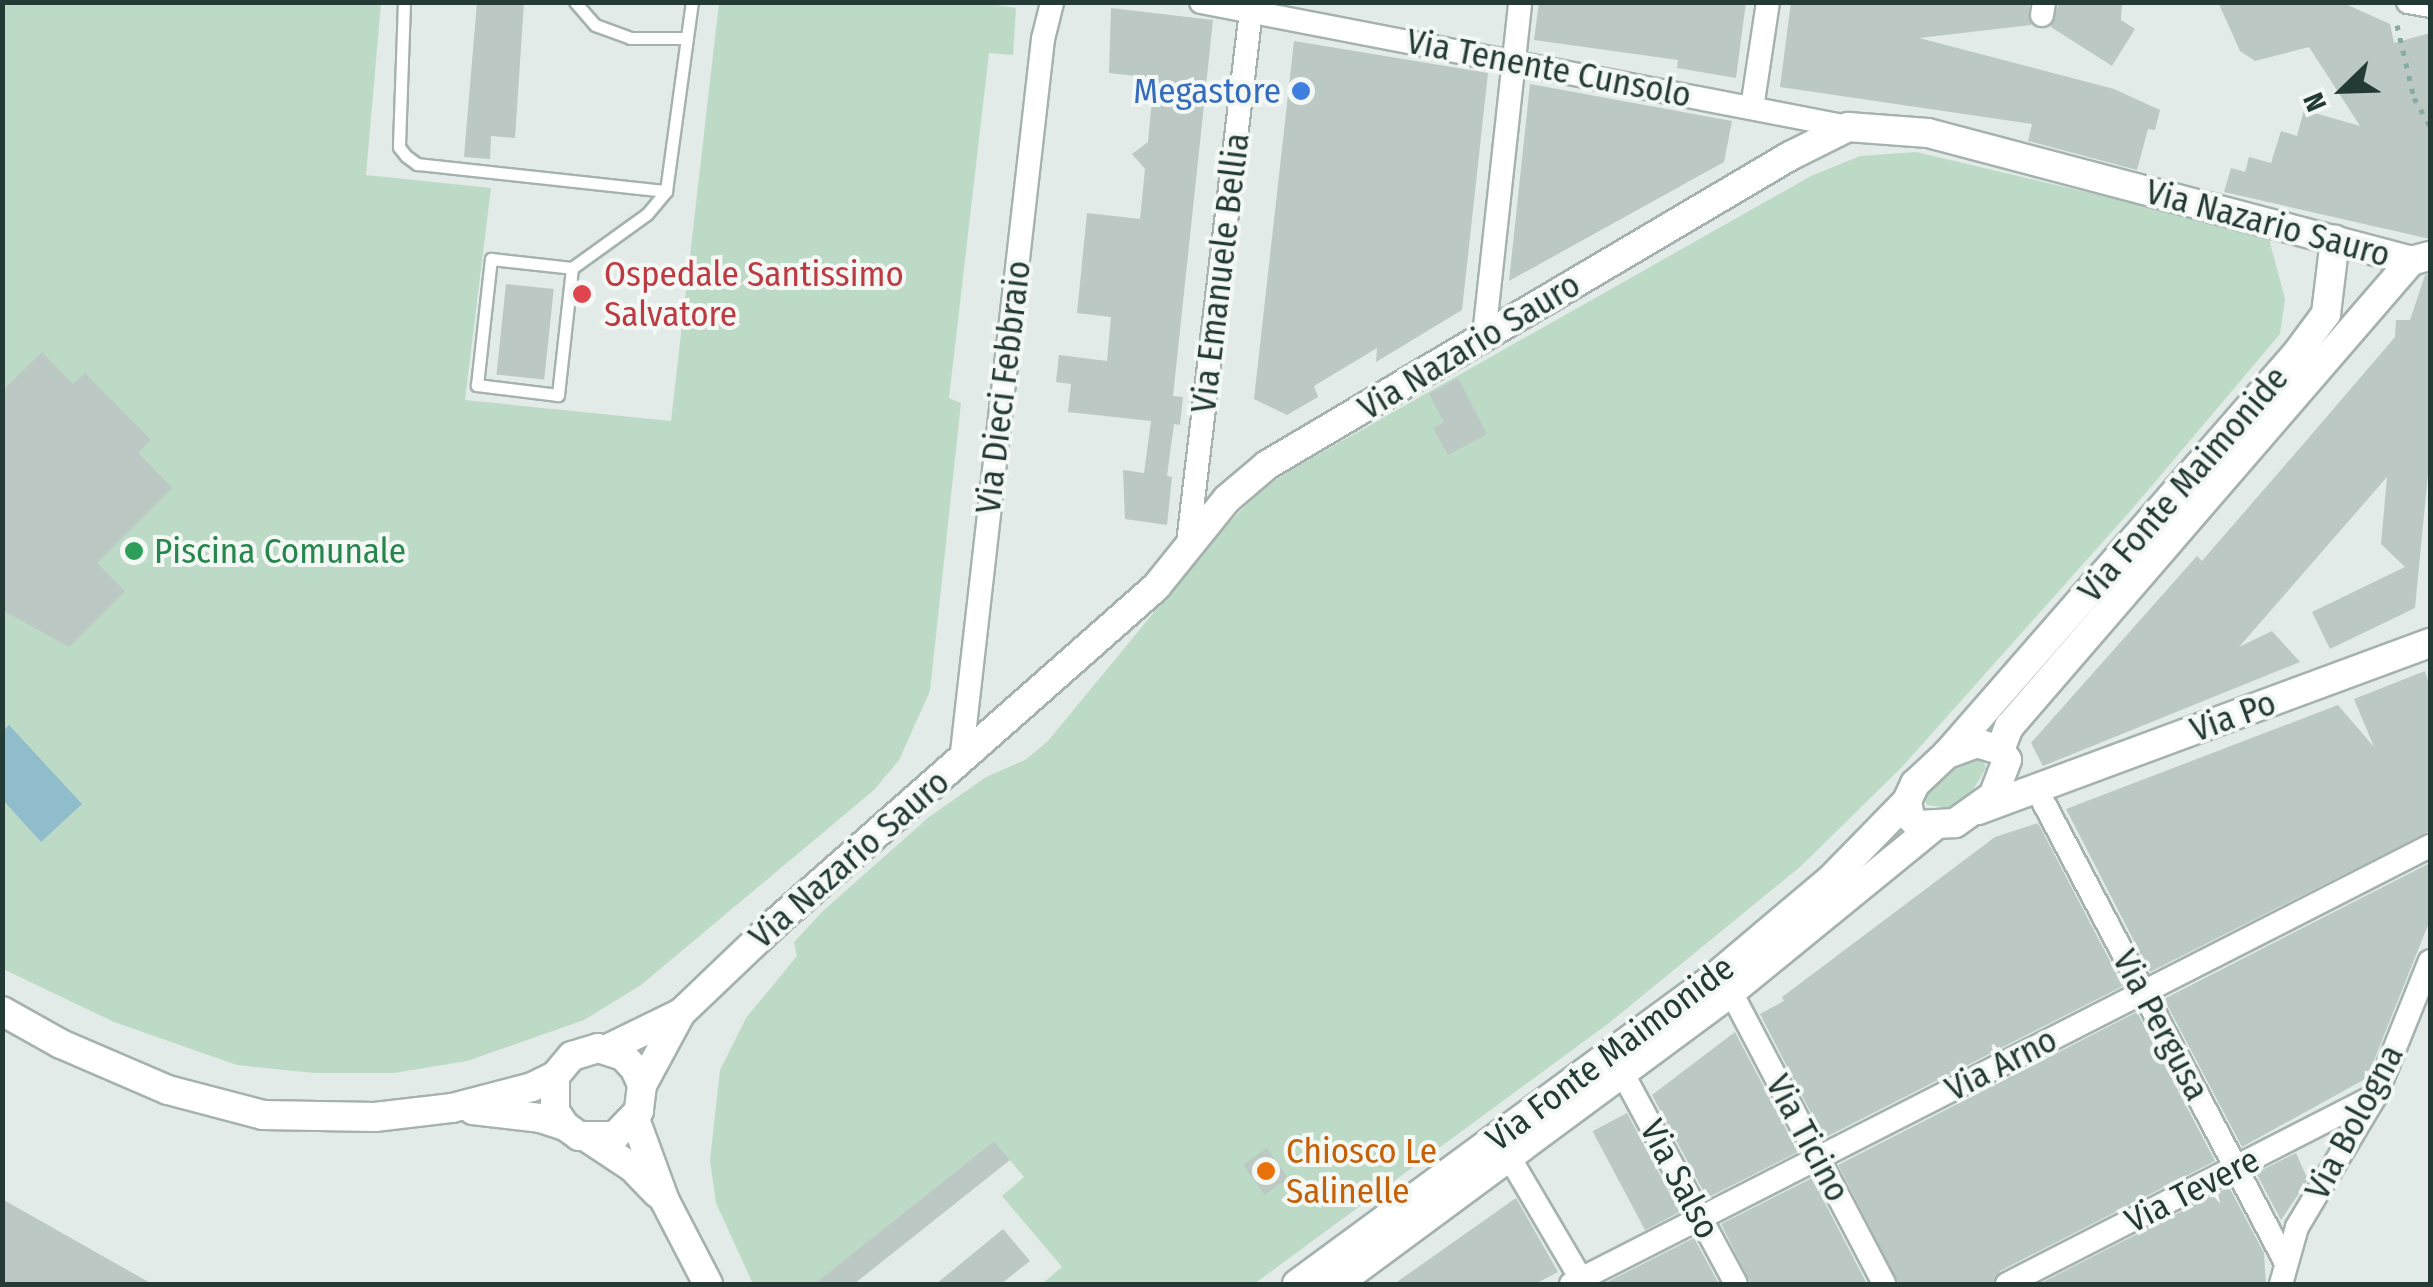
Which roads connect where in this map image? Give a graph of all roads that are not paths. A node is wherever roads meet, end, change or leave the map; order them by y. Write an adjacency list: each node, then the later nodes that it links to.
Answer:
1 (404, 2): 15 (lane)
2 (575, 2): 11 (lane)
3 (692, 2): 11 (lane)
4 (1201, 2): 8 (street, Via Tenente Cunsolo)
5 (1520, 2): 12 (street)
6 (1768, 2): 13 (street)
7 (1045, 6): 24 (street, Via Dieci Febbraio)
8 (1251, 6): 12 (street, Via Tenente Cunsolo); 20 (street, Via Emanuele Bellia)
9 (2430, 6): 10 (street)
10 (2402, 12)
11 (688, 38): 15 (lane)
12 (1514, 60): 13 (street, Via Tenente Cunsolo); 19 (street)
13 (1752, 108): 14 (street, Via Tenente Cunsolo)
14 (1848, 127): 16 (street, Via Nazario Sauro); 19 (street, Via Nazario Sauro)
15 (666, 191): 18 (lane)
16 (2335, 240): 17 (street, Via Nazario Sauro); 22 (street, Via Fonte Maimonide)
17 (2421, 259): 23 (street, Via Fonte Maimonide)
18 (572, 268): 18 (lane)
19 (1484, 336): 20 (street, Via Nazario Sauro)
20 (1188, 543): 24 (street, Via Nazario Sauro)
21 (2430, 643): 25 (street, Via Po)
22 (1947, 754): 23 (street); 26 (street, Via Fonte Maimonide)
23 (2003, 755): 25 (street); 27 (street, Via Fonte Maimonide)
24 (961, 761): 34 (street, Via Nazario Sauro)
25 (2036, 788): 27 (street, Via Po); 31 (street, Via Pergusa)
26 (1907, 801): 28 (street); 51 (street, Via Fonte Maimonide)
27 (1978, 810): 28 (street, Via Fonte Maimonide)
28 (1932, 828): 32 (street, Via Fonte Maimonide)
29 (2430, 846): 31 (street, Via Arno)
30 (2430, 960): 41 (street, Via Bologna)
31 (2143, 991): 46 (street, Via Arno); 47 (street, Via Pergusa)
32 (1731, 992): 38 (street, Via Fonte Maimonide); 46 (street, Via Ticino)
33 (2, 1011): 36 (street)
34 (680, 1013): 37 (street); 40 (street)
35 (2, 1027): 36 (street)
36 (61, 1044): 42 (street)
37 (607, 1049): 39 (street); 40 (street)
38 (1623, 1074): 45 (street, Via Fonte Maimonide); 49 (street, Via Salso)
39 (556, 1076): 42 (street); 44 (street)
40 (642, 1085): 43 (street)
41 (2376, 1095): 47 (street, Via Tevere); 50 (street, Via Bologna)
42 (452, 1108): 44 (street)
43 (635, 1119): 44 (street); 48 (street)
44 (576, 1132): 48 (street)
45 (1508, 1156): 51 (street, Via Fonte Maimonide); 52 (street)
46 (1818, 1158): 49 (street, Via Arno); 56 (street, Via Ticino)
47 (2236, 1167): 50 (street, Via Pergusa); 57 (street, Via Tevere)
48 (665, 1201): 53 (street)
49 (1701, 1218): 52 (street, Via Arno); 55 (street, Via Salso)
50 (2284, 1274)
51 (1334, 1279): 54 (street, Via Fonte Maimonide)
52 (1579, 1283)
53 (708, 1284)
54 (1297, 1284)
55 (1736, 1284)
56 (1884, 1284)
57 (2007, 1284)

